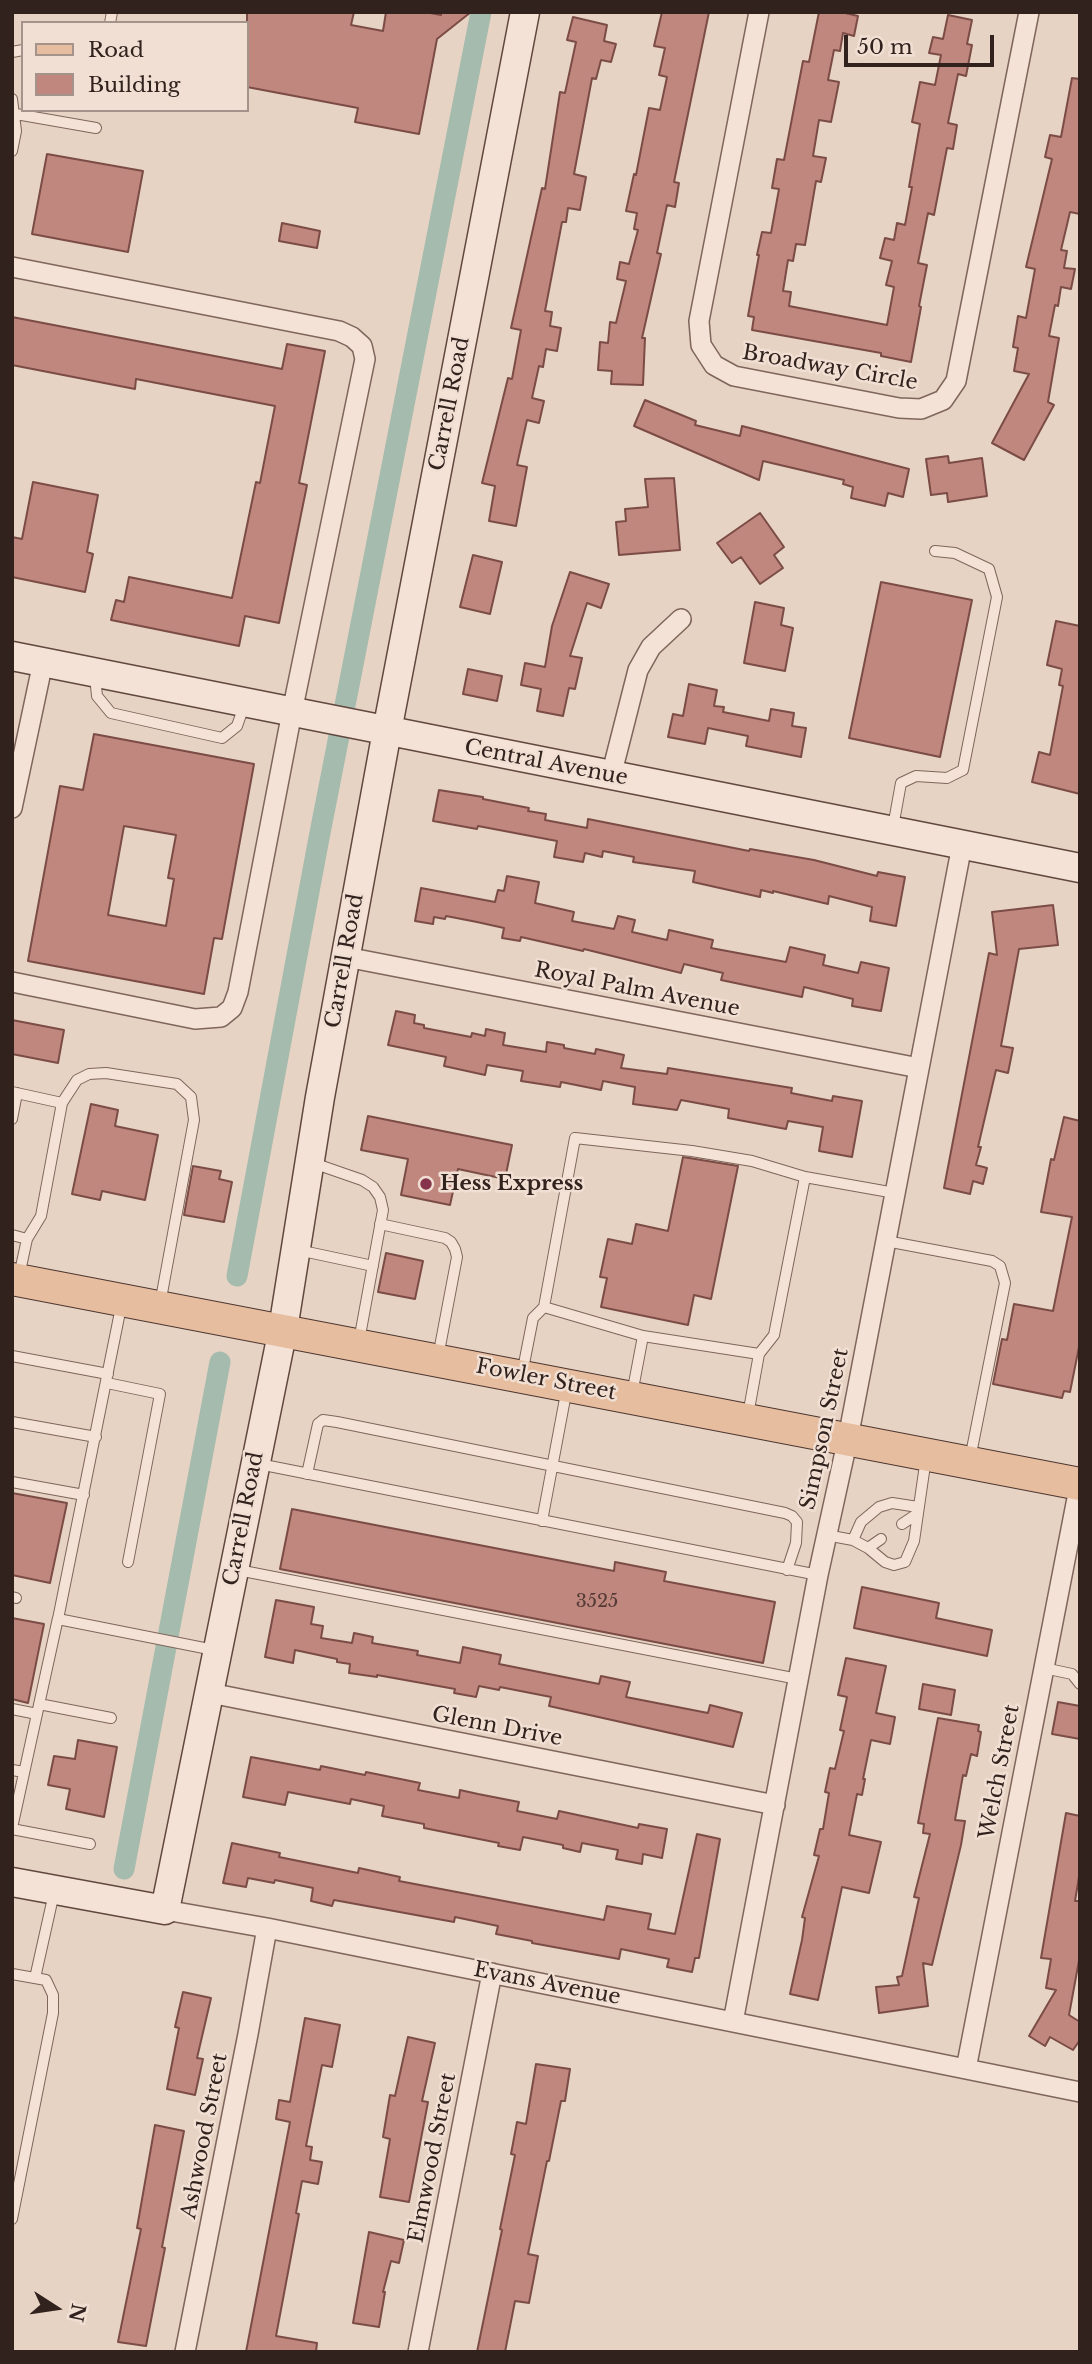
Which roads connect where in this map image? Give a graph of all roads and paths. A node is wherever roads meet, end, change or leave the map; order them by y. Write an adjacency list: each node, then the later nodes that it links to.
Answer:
1 (525, 12): 16 (street, Carrell Road)
2 (759, 12): 3 (street, Broadway Circle)
3 (1029, 12)
4 (13, 104): 7 (lane)
5 (41, 112): 6 (lane)
6 (96, 128)
7 (12, 150)
8 (12, 267): 15 (street)
9 (935, 551): 19 (lane)
10 (681, 620): 17 (street)
11 (12, 656): 12 (street, Central Avenue)
12 (43, 662): 13 (street, Central Avenue); 18 (street)
13 (94, 672): 14 (street, Central Avenue); 14 (lane)
14 (245, 702): 15 (street, Central Avenue)
15 (304, 714): 16 (street, Central Avenue); 23 (street)
16 (378, 729): 17 (street, Central Avenue); 22 (street, Carrell Road)
17 (611, 776): 19 (street, Central Avenue)
18 (12, 808)
19 (892, 831): 20 (street, Central Avenue)
20 (962, 845): 21 (street, Central Avenue); 24 (street, Simpson Street)
21 (1080, 868)
22 (346, 957): 24 (street, Royal Palm Avenue); 28 (street, Carrell Road)
23 (12, 982)
24 (919, 1068): 30 (street, Simpson Street)
25 (14, 1093): 26 (lane); 27 (lane)
26 (62, 1103): 33 (lane); 39 (lane)
27 (12, 1119)
28 (309, 1162): 31 (lane); 35 (street, Carrell Road)
29 (806, 1177): 30 (lane); 40 (lane); 44 (lane)
30 (895, 1193): 34 (street, Simpson Street)
31 (380, 1224): 36 (lane); 46 (lane)
32 (12, 1235): 33 (lane)
33 (27, 1239): 37 (lane)
34 (886, 1241): 54 (street, Simpson Street); 56 (lane)
35 (296, 1249): 36 (lane); 41 (street, Carrell Road)
36 (373, 1266): 43 (lane)
37 (15, 1279): 38 (main road, Fowler Street)
38 (122, 1299): 39 (main road, Fowler Street); 48 (lane)
39 (160, 1306): 41 (main road, Fowler Street)
40 (544, 1307): 42 (lane); 47 (lane)
41 (283, 1329): 43 (main road, Fowler Street); 57 (street, Carrell Road)
42 (643, 1336): 44 (lane); 50 (lane)
43 (358, 1344): 46 (main road, Fowler Street)
44 (759, 1354): 51 (lane)
45 (12, 1356): 48 (lane)
46 (438, 1359): 47 (main road, Fowler Street)
47 (521, 1375): 49 (main road, Fowler Street)
48 (108, 1379): 53 (lane); 71 (lane)
49 (568, 1384): 50 (main road, Fowler Street); 58 (lane)
50 (631, 1396): 51 (main road, Fowler Street)
51 (747, 1418): 54 (main road, Fowler Street)
52 (12, 1422): 53 (lane)
53 (96, 1437): 62 (lane)
54 (848, 1438): 55 (main road, Fowler Street); 66 (street, Simpson Street)
55 (926, 1454): 56 (main road, Fowler Street); 63 (lane)
56 (969, 1462): 61 (main road, Fowler Street)
57 (255, 1463): 59 (lane); 72 (street, Carrell Road)
58 (553, 1466): 59 (lane); 64 (lane); 73 (lane)
59 (307, 1474): 64 (lane)
60 (12, 1482): 62 (lane)
61 (1080, 1484): 70 (street, Welch Street)
62 (84, 1494): 75 (lane)
63 (917, 1510): 65 (lane); 68 (lane); 69 (lane)
64 (542, 1521): 73 (lane)
65 (902, 1524)
66 (826, 1535): 68 (lane); 74 (street, Simpson Street)
67 (881, 1539): 69 (lane)
68 (853, 1540): 69 (lane)
69 (868, 1548)
70 (1072, 1561): 77 (street, Welch Street)
71 (128, 1562)
72 (234, 1569): 76 (street, Carrell Road); 78 (lane)
73 (788, 1570): 74 (lane)
74 (818, 1575): 78 (street, Simpson Street)
75 (58, 1618): 76 (lane); 82 (lane)
76 (218, 1650): 80 (street, Carrell Road)
77 (1044, 1668): 79 (lane); 97 (street, Welch Street)
78 (798, 1679): 86 (street, Simpson Street)
79 (1080, 1684)
80 (210, 1693): 86 (street, Glenn Drive); 91 (street, Carrell Road)
81 (12, 1709): 82 (lane)
82 (38, 1709): 83 (lane); 85 (lane)
83 (111, 1718)
84 (12, 1770): 85 (lane)
85 (24, 1772): 87 (lane)
86 (775, 1805): 96 (street, Simpson Street)
87 (12, 1828): 88 (lane)
88 (90, 1844)
89 (12, 1882): 90 (street, Evans Avenue)
90 (54, 1890): 91 (street, Evans Avenue); 95 (lane)
91 (165, 1910): 92 (street, Evans Avenue)
92 (267, 1928): 93 (street, Evans Avenue); 100 (street, Ashwood Street)
93 (492, 1973): 96 (street, Evans Avenue); 101 (street, Elmwood Street)
94 (12, 1974): 95 (lane)
95 (35, 1978): 99 (lane)
96 (733, 2022): 97 (street, Evans Avenue)
97 (966, 2069): 98 (street, Evans Avenue)
98 (1080, 2092)
99 (12, 2219)
100 (185, 2352)
101 (418, 2352)

